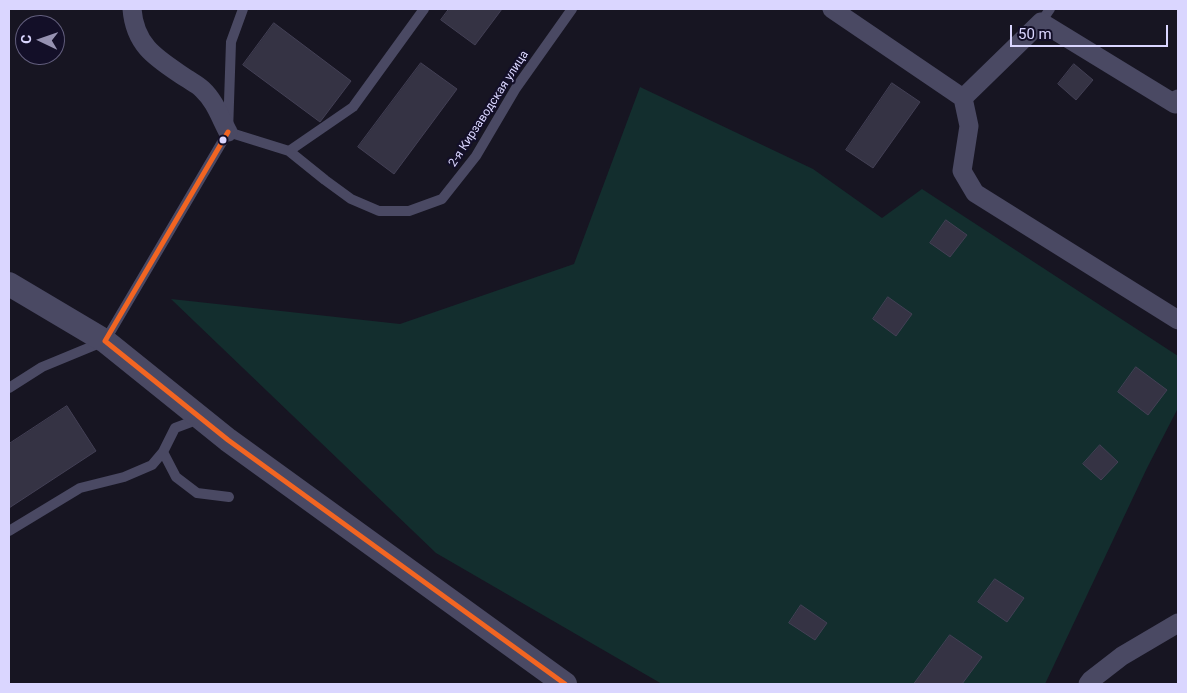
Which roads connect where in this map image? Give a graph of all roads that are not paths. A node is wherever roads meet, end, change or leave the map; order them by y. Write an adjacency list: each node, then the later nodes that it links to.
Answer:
1 (132, 9): 9 (street)
2 (243, 9): 9 (lane)
3 (424, 9): 10 (lane)
4 (572, 9): 10 (lane, 2-я Кирзаводская улица)
5 (832, 9): 7 (street)
6 (1046, 15): 7 (street); 8 (street)
7 (963, 98): 12 (street)
8 (1178, 99)
9 (228, 132): 10 (lane, 2-я Кирзаводская улица); 13 (lane)
10 (289, 151)
11 (9, 284): 13 (street)
12 (1178, 320)
13 (105, 341): 14 (lane); 15 (street)
14 (9, 388)
15 (202, 418): 16 (lane); 20 (street)
16 (163, 452): 17 (lane); 18 (lane)
17 (229, 497)
18 (9, 531)
19 (1178, 623): 21 (street)
20 (565, 684)
21 (1088, 684)

